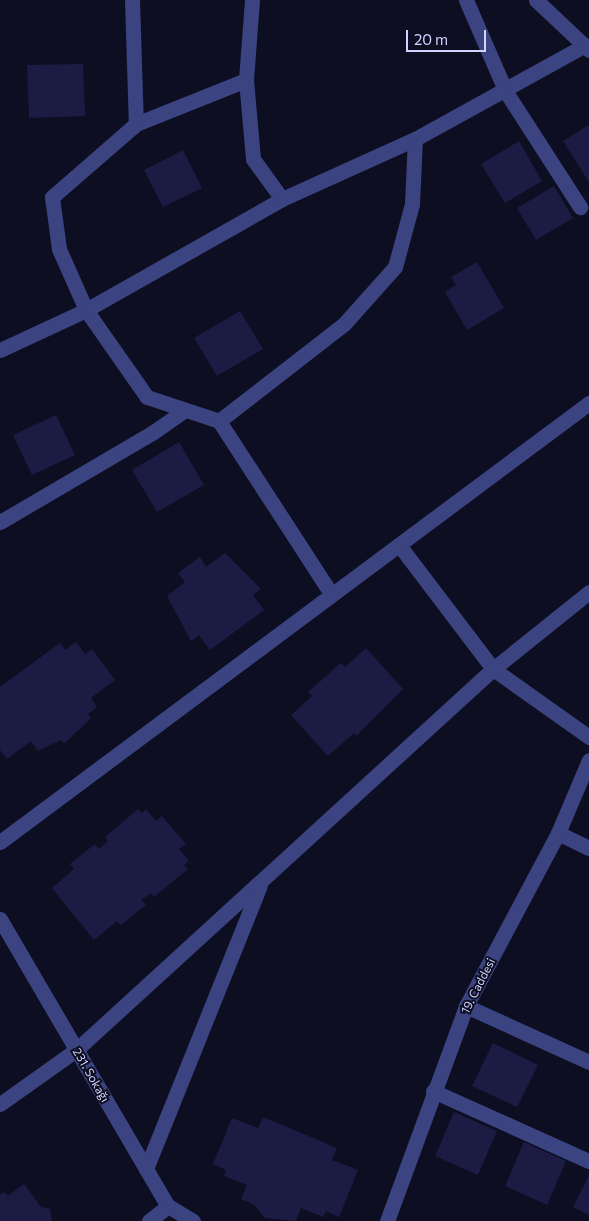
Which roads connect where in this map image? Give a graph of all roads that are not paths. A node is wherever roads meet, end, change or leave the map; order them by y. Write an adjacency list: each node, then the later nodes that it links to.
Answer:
1 (132, 0): 8 (street)
2 (252, 0): 6 (street)
3 (466, 0): 7 (street)
4 (536, 0): 5 (street)
5 (587, 47): 7 (street)
6 (246, 80): 8 (street); 10 (street)
7 (506, 92): 9 (street); 11 (street)
8 (136, 124): 12 (street)
9 (415, 139): 10 (street); 16 (street)
10 (282, 199): 12 (street)
11 (580, 208)
12 (86, 310): 13 (street); 15 (street)
13 (0, 350)
14 (589, 403): 18 (street)
15 (185, 410): 16 (street); 17 (street)
16 (219, 421): 20 (street)
17 (0, 522)
18 (399, 545): 20 (street); 21 (street)
19 (589, 592): 21 (street)
20 (332, 595): 25 (street)
21 (493, 669): 22 (street); 27 (street)
22 (589, 737)
23 (589, 760): 24 (street, 19. Caddesi)
24 (558, 833): 26 (street); 29 (street, 19. Caddesi)
25 (0, 842)
26 (589, 848)
27 (262, 882): 30 (street); 35 (street)
28 (0, 919): 30 (street, 231. Sokağı)
29 (466, 1006): 31 (street); 32 (street, 19. Caddesi)
30 (76, 1050): 33 (street); 35 (street, 231. Sokağı)
31 (589, 1062)
32 (433, 1091): 34 (street); 39 (street, 19. Caddesi)
33 (0, 1104)
34 (589, 1161)
35 (146, 1169): 36 (street, 231. Sokağı)
36 (168, 1206): 37 (street); 38 (street, 231. Sokağı)
37 (150, 1221)
38 (193, 1221)
39 (387, 1221)

